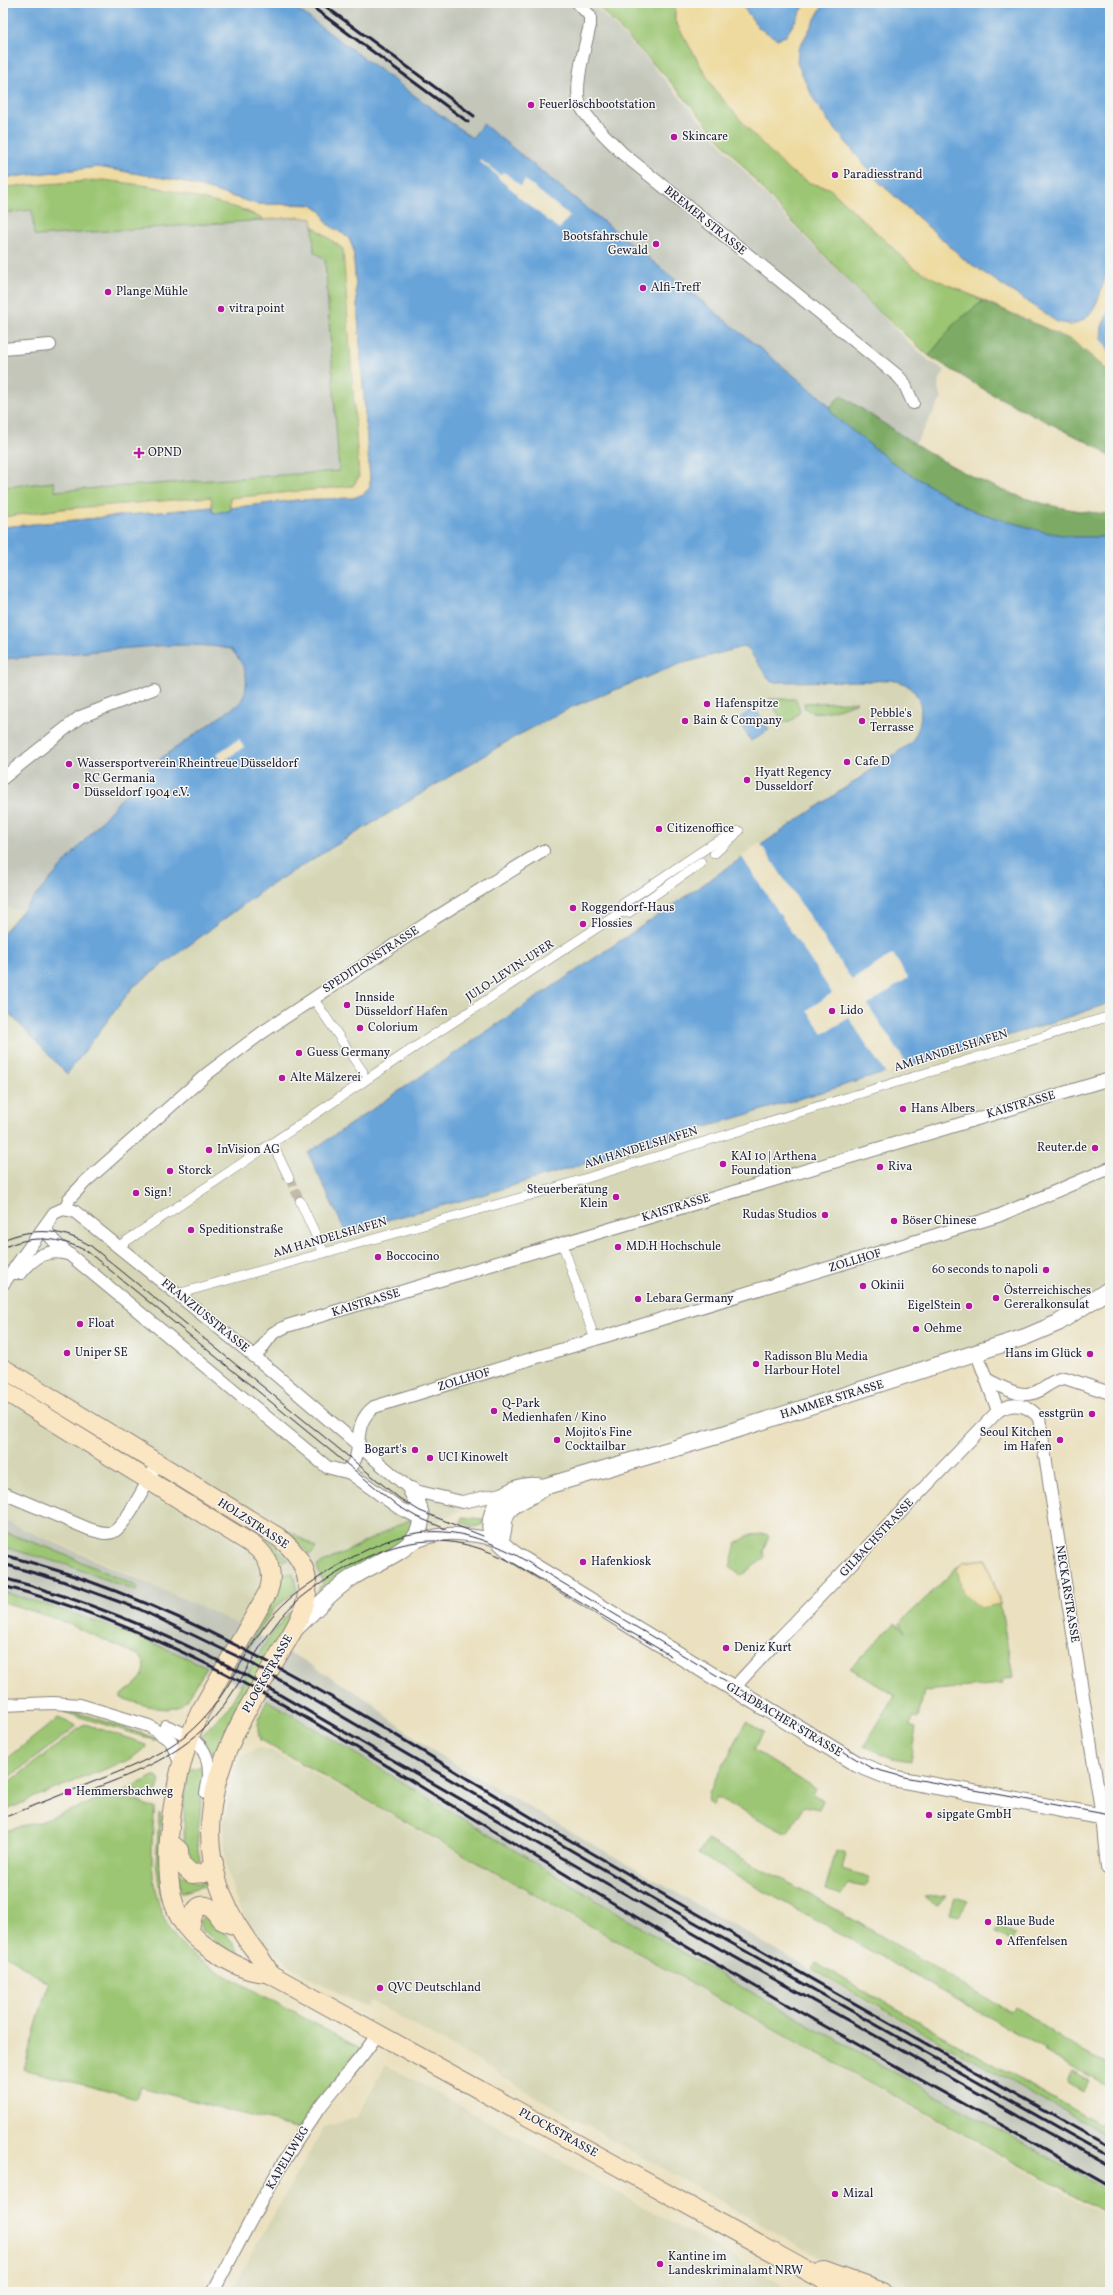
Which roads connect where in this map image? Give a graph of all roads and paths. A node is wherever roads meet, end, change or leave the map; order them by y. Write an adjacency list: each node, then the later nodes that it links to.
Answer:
1 (578, 3): 4 (street, BREMER STRASSE)
2 (50, 345): 3 (street)
3 (3, 348)
4 (913, 403)
5 (153, 689): 6 (street)
6 (3, 778)
7 (543, 851): 11 (street, SPEDITIONSTRASSE)
8 (714, 854): 10 (street, JULO-LEVIN-UFER)
9 (701, 863): 10 (street, JULO-LEVIN-UFER)
10 (621, 912): 15 (street, JULO-LEVIN-UFER)
11 (313, 998): 13 (street); 19 (street, SPEDITIONSTRASSE)
12 (1110, 1016): 23 (street, AM HANDELSHAFEN)
13 (363, 1072)
14 (1110, 1079): 21 (street, KAISTRASSE)
15 (272, 1143): 17 (street); 22 (street, JULO-LEVIN-UFER)
16 (1110, 1168): 29 (street, ZOLLHOF)
17 (289, 1178)
18 (300, 1200): 23 (street)
19 (66, 1209): 20 (street); 22 (street, FRANZIUSSTRASSE)
20 (49, 1221): 24 (street); 25 (street)
21 (562, 1242): 29 (street); 31 (street, KAISTRASSE)
22 (119, 1246): 28 (street, FRANZIUSSTRASSE)
23 (324, 1253): 28 (street, AM HANDELSHAFEN)
24 (76, 1259): 25 (street); 39 (street)
25 (11, 1273): 26 (street)
26 (3, 1284)
27 (1110, 1289): 30 (street, HAMMER STRASSE)
28 (177, 1294): 31 (street, FRANZIUSSTRASSE)
29 (595, 1340): 37 (street, ZOLLHOF)
30 (977, 1354): 33 (street); 41 (street, HAMMER STRASSE)
31 (255, 1357): 37 (street, FRANZIUSSTRASSE)
32 (3, 1368): 38 (main road, HOLZSTRASSE)
33 (986, 1379): 35 (street); 36 (street)
34 (3, 1390): 40 (main road, HOLZSTRASSE)
35 (1110, 1393)
36 (998, 1411): 50 (street, GILBACHSTRASSE); 58 (street, NECKARSTRASSE)
37 (357, 1444): 39 (street); 42 (street, FRANZIUSSTRASSE)
38 (158, 1463): 40 (street); 49 (main road, HOLZSTRASSE)
39 (345, 1472): 45 (street)
40 (148, 1480): 43 (street); 48 (main road, HOLZSTRASSE)
41 (543, 1487): 44 (street, HAMMER STRASSE); 46 (street, HAMMER STRASSE)
42 (411, 1490): 44 (street, FRANZIUSSTRASSE); 45 (street, FRANZIUSSTRASSE)
43 (3, 1493)
44 (506, 1493): 46 (street)
45 (421, 1519): 47 (street)
46 (500, 1540): 47 (street); 50 (street, GLADBACHER STRASSE)
47 (409, 1546): 49 (street, PLOCKSTRASSE)
48 (271, 1571): 52 (main road, PLOCKSTRASSE)
49 (292, 1632): 57 (main road, PLOCKSTRASSE)
50 (734, 1690): 58 (street, GLADBACHER STRASSE)
51 (3, 1705): 53 (street)
52 (200, 1712): 54 (street); 55 (main road, PLOCKSTRASSE)
53 (149, 1726): 54 (street); 56 (street)
54 (166, 1726): 55 (street)
55 (190, 1735): 56 (main road, PLOCKSTRASSE); 57 (street)
56 (181, 1766): 59 (main road, PLOCKSTRASSE)
57 (211, 1813): 60 (main road, PLOCKSTRASSE)
58 (1106, 1817): 61 (street)
59 (170, 1842): 60 (main road); 63 (main road, PLOCKSTRASSE)
60 (214, 1863): 62 (main road, PLOCKSTRASSE)
61 (1107, 1868)
62 (237, 1926): 63 (main road, PLOCKSTRASSE); 64 (main road, PLOCKSTRASSE)
63 (190, 1931): 64 (main road, PLOCKSTRASSE)
64 (270, 1974): 65 (main road, PLOCKSTRASSE)
65 (378, 2033): 66 (main road, PLOCKSTRASSE); 68 (street, KAPELLWEG)
66 (800, 2267): 67 (main road); 69 (main road, PLOCKSTRASSE)
67 (879, 2290)
68 (213, 2292)
69 (846, 2292)

